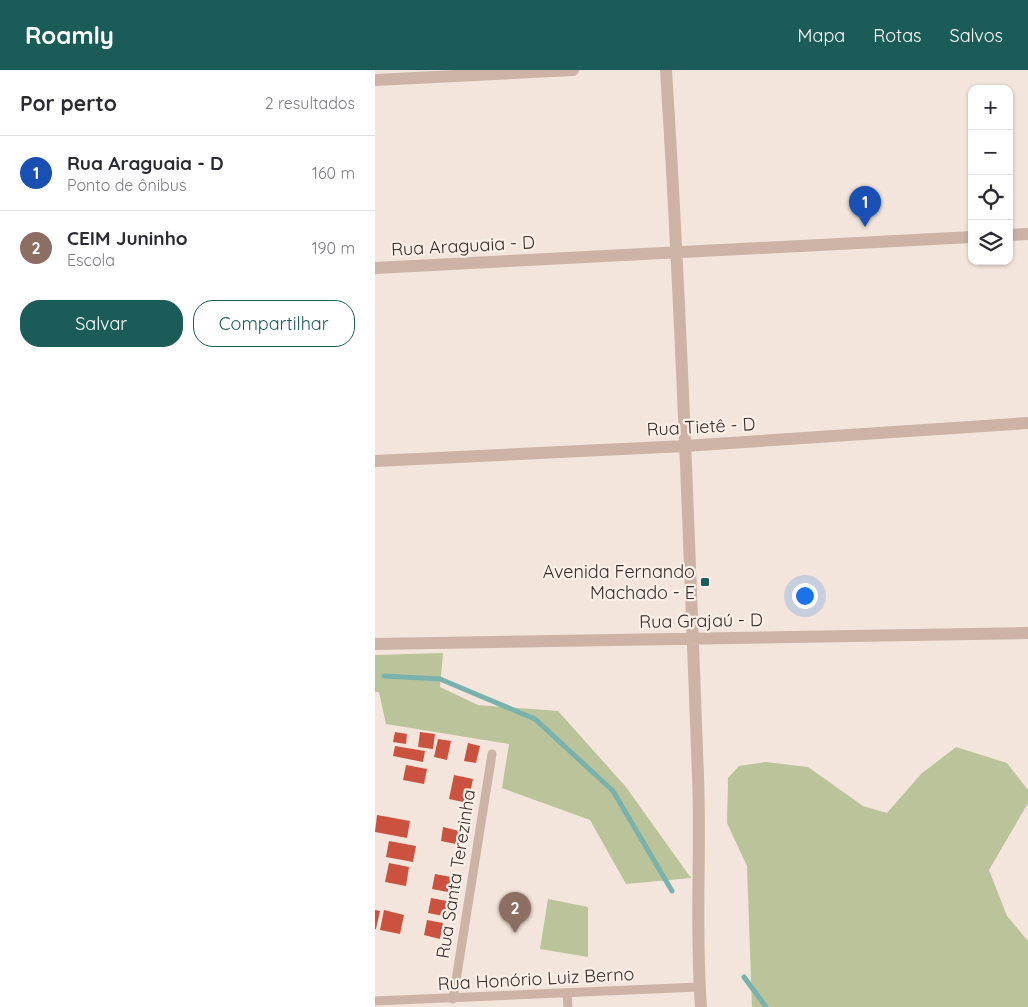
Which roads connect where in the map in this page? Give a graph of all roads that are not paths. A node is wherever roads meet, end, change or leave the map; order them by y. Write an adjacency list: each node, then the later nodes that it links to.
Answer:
1 (573, 70): 3 (street)
2 (666, 70): 7 (street)
3 (375, 80)
4 (1028, 234): 5 (street)
5 (1013, 235)
6 (968, 237): 7 (street, Rua Araguaia - D)
7 (677, 252): 8 (street, Rua Araguaia - D); 10 (street)
8 (375, 268)
9 (1028, 423): 10 (street, Rua Tietê - D)
10 (685, 446): 11 (street, Rua Tietê - D); 13 (street)
11 (375, 461)
12 (1028, 633): 13 (street, Rua Grajaú - D)
13 (693, 639): 14 (street, Rua Grajaú - D); 16 (street)
14 (375, 644)
15 (492, 754): 18 (lane, Rua Santa Terezinha)
16 (699, 987): 17 (lane, Rua Honório Luiz Berno); 21 (street)
17 (567, 993): 18 (lane, Rua Honório Luiz Berno); 20 (lane)
18 (453, 999): 19 (lane, Rua Honório Luiz Berno)
19 (375, 1001)
20 (568, 1007)
21 (701, 1007)

